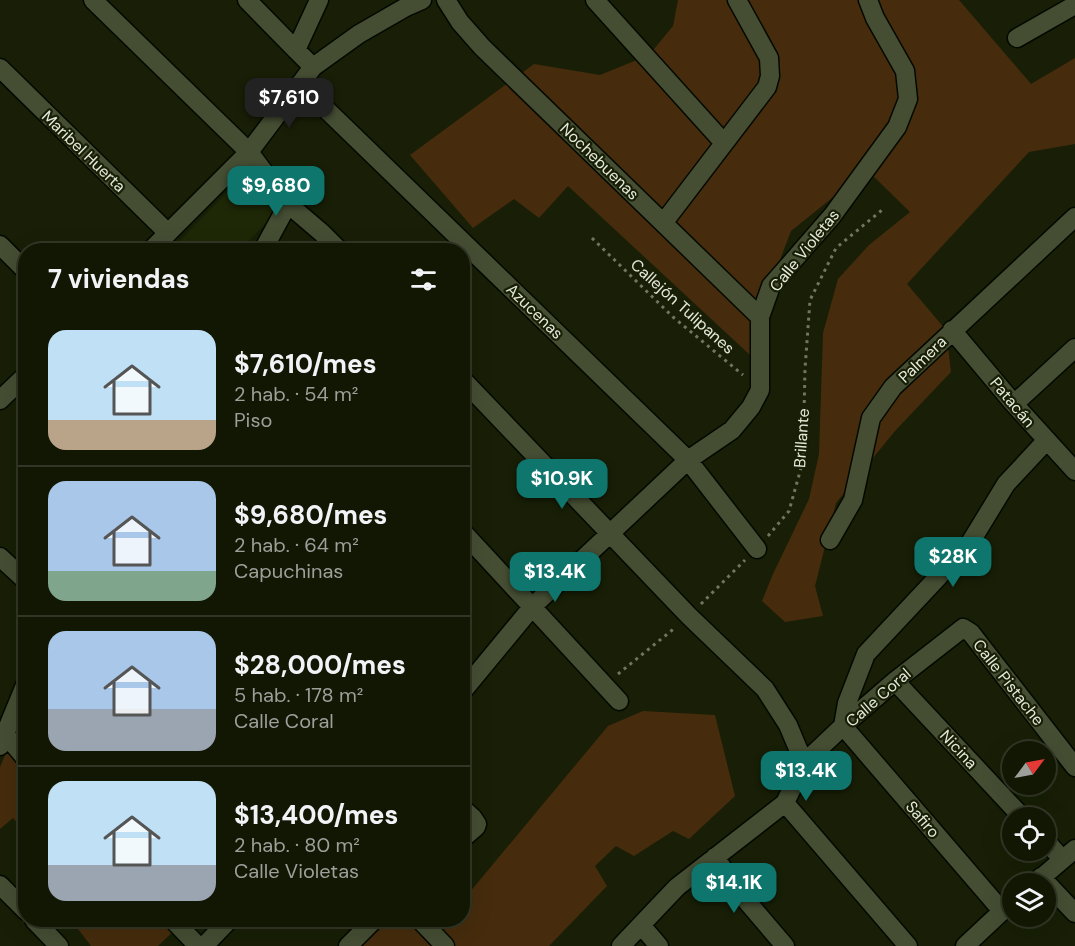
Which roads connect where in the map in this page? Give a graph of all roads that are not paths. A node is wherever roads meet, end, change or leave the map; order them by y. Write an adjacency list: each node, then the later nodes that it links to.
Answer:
1 (93, 0): 16 (street)
2 (247, 0): 11 (street)
3 (319, 0): 11 (street)
4 (446, 0): 19 (street, Nochebuenas)
5 (595, 0): 15 (street)
6 (737, 0): 15 (street)
7 (868, 0): 28 (street, Calle Violetas)
8 (409, 2): 12 (street)
9 (1075, 5): 10 (street)
10 (1017, 38)
11 (296, 50): 12 (street)
12 (313, 67): 14 (street)
13 (0, 68): 20 (street, Maribel Huerta)
14 (300, 84): 16 (street); 24 (street, Azucenas)
15 (724, 143): 19 (street)
16 (249, 152): 17 (street); 20 (street)
17 (288, 204): 22 (street); 23 (street)
18 (1075, 217): 29 (street, Palmera)
19 (664, 222): 28 (street, Nochebuenas)
20 (168, 233): 21 (street)
21 (158, 243)
22 (267, 243)
23 (332, 243)
24 (464, 243)
25 (470, 249): 36 (street, Azucenas)
26 (2, 251): 27 (street)
27 (18, 265)
28 (760, 317): 36 (street, Calle Violetas)
29 (952, 330): 34 (street, Patacán); 40 (street, Palmera)
30 (1075, 348): 34 (street)
31 (18, 383): 33 (street)
32 (470, 387): 38 (street)
33 (0, 400)
34 (1014, 404): 35 (street, Patacán)
35 (1046, 441): 37 (street, Patacán); 50 (street)
36 (688, 460): 38 (street); 41 (street, Azucenas)
37 (1075, 471)
38 (609, 534): 44 (street); 53 (street)
39 (470, 539): 44 (street)
40 (830, 540)
41 (757, 549)
42 (0, 557): 43 (street)
43 (18, 574)
44 (533, 606): 46 (street); 48 (street)
45 (963, 628): 47 (street, Calle Coral); 54 (street, Calle Pistache)
46 (470, 676)
47 (895, 681): 50 (street, Calle Coral); 56 (street, Nicina)
48 (618, 701)
49 (18, 703): 51 (street)
50 (843, 726): 53 (street, Calle Coral); 64 (street, Safiro)
51 (3, 740): 52 (street)
52 (18, 752)
53 (804, 763): 55 (street, Calle Coral)
54 (1075, 767)
55 (785, 803): 60 (street, Calle Coral); 83 (street)
56 (1013, 807)
57 (470, 815): 58 (street)
58 (470, 832)
59 (1069, 854): 61 (street)
60 (715, 857): 68 (street, Calle Coral); 82 (street)
61 (1046, 873)
62 (0, 885): 65 (street)
63 (1056, 896): 67 (street)
64 (1002, 901)
65 (18, 903)
66 (1002, 912): 74 (street)
67 (1075, 913)
68 (641, 925): 80 (street, Calle Coral); 81 (street)
69 (41, 927): 75 (street)
70 (180, 927): 76 (street)
71 (223, 927): 77 (street)
72 (367, 927): 78 (street)
73 (427, 927): 79 (street)
74 (971, 944)
75 (60, 946)
76 (198, 946)
77 (204, 946)
78 (348, 946)
79 (445, 946)
80 (621, 946)
81 (659, 946)
82 (785, 946)
83 (908, 946)

